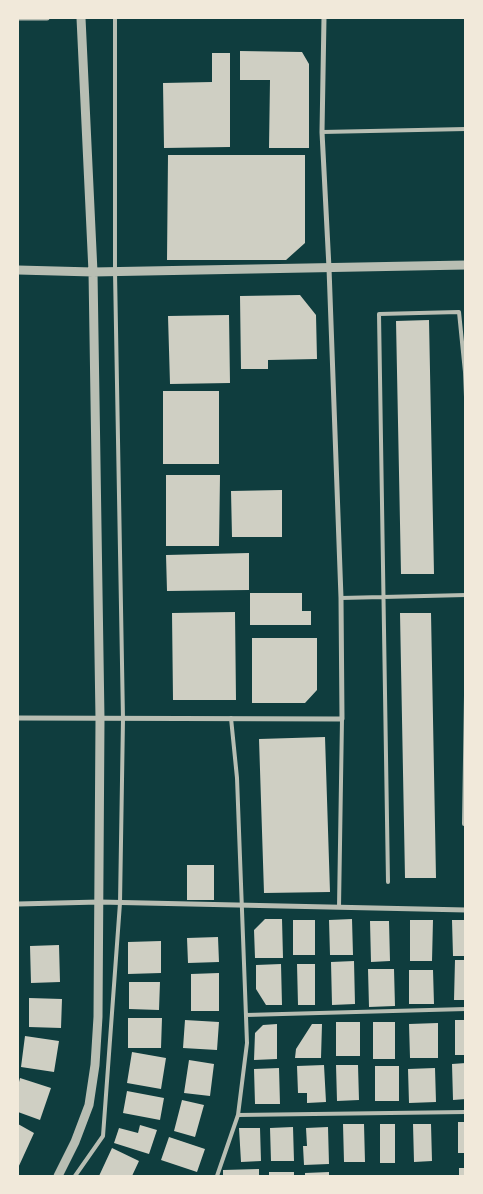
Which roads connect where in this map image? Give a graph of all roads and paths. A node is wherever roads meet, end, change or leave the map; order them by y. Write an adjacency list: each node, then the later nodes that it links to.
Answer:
1 (18, 18): 2 (street)
2 (47, 18)
3 (81, 18): 11 (street)
4 (115, 18): 12 (lane)
5 (324, 18): 7 (street)
6 (466, 129): 7 (lane)
7 (322, 132): 9 (street)
8 (466, 266): 9 (street)
9 (329, 268): 12 (street); 17 (street)
10 (18, 270): 11 (street)
11 (93, 272): 12 (street); 21 (street)
12 (115, 272): 22 (lane)
13 (465, 372): 14 (lane); 16 (lane)
14 (466, 397)
15 (466, 595): 16 (lane)
16 (384, 597): 17 (lane); 25 (lane)
17 (341, 598): 23 (street)
18 (466, 695): 24 (lane)
19 (18, 718): 21 (street)
20 (231, 718): 22 (street); 23 (street); 29 (lane)
21 (100, 719): 22 (street); 26 (street)
22 (123, 719): 27 (lane)
23 (342, 719): 30 (lane)
24 (466, 824)
25 (388, 882)
26 (99, 902): 27 (street); 28 (street); 36 (street)
27 (120, 903): 29 (street); 37 (lane)
28 (18, 904)
29 (241, 906): 30 (street); 33 (lane)
30 (339, 907): 31 (street)
31 (466, 910)
32 (466, 1009): 33 (lane)
33 (246, 1015): 35 (lane)
34 (466, 1112): 35 (lane)
35 (238, 1115): 38 (lane)
36 (58, 1176)
37 (75, 1176)
38 (218, 1176)

